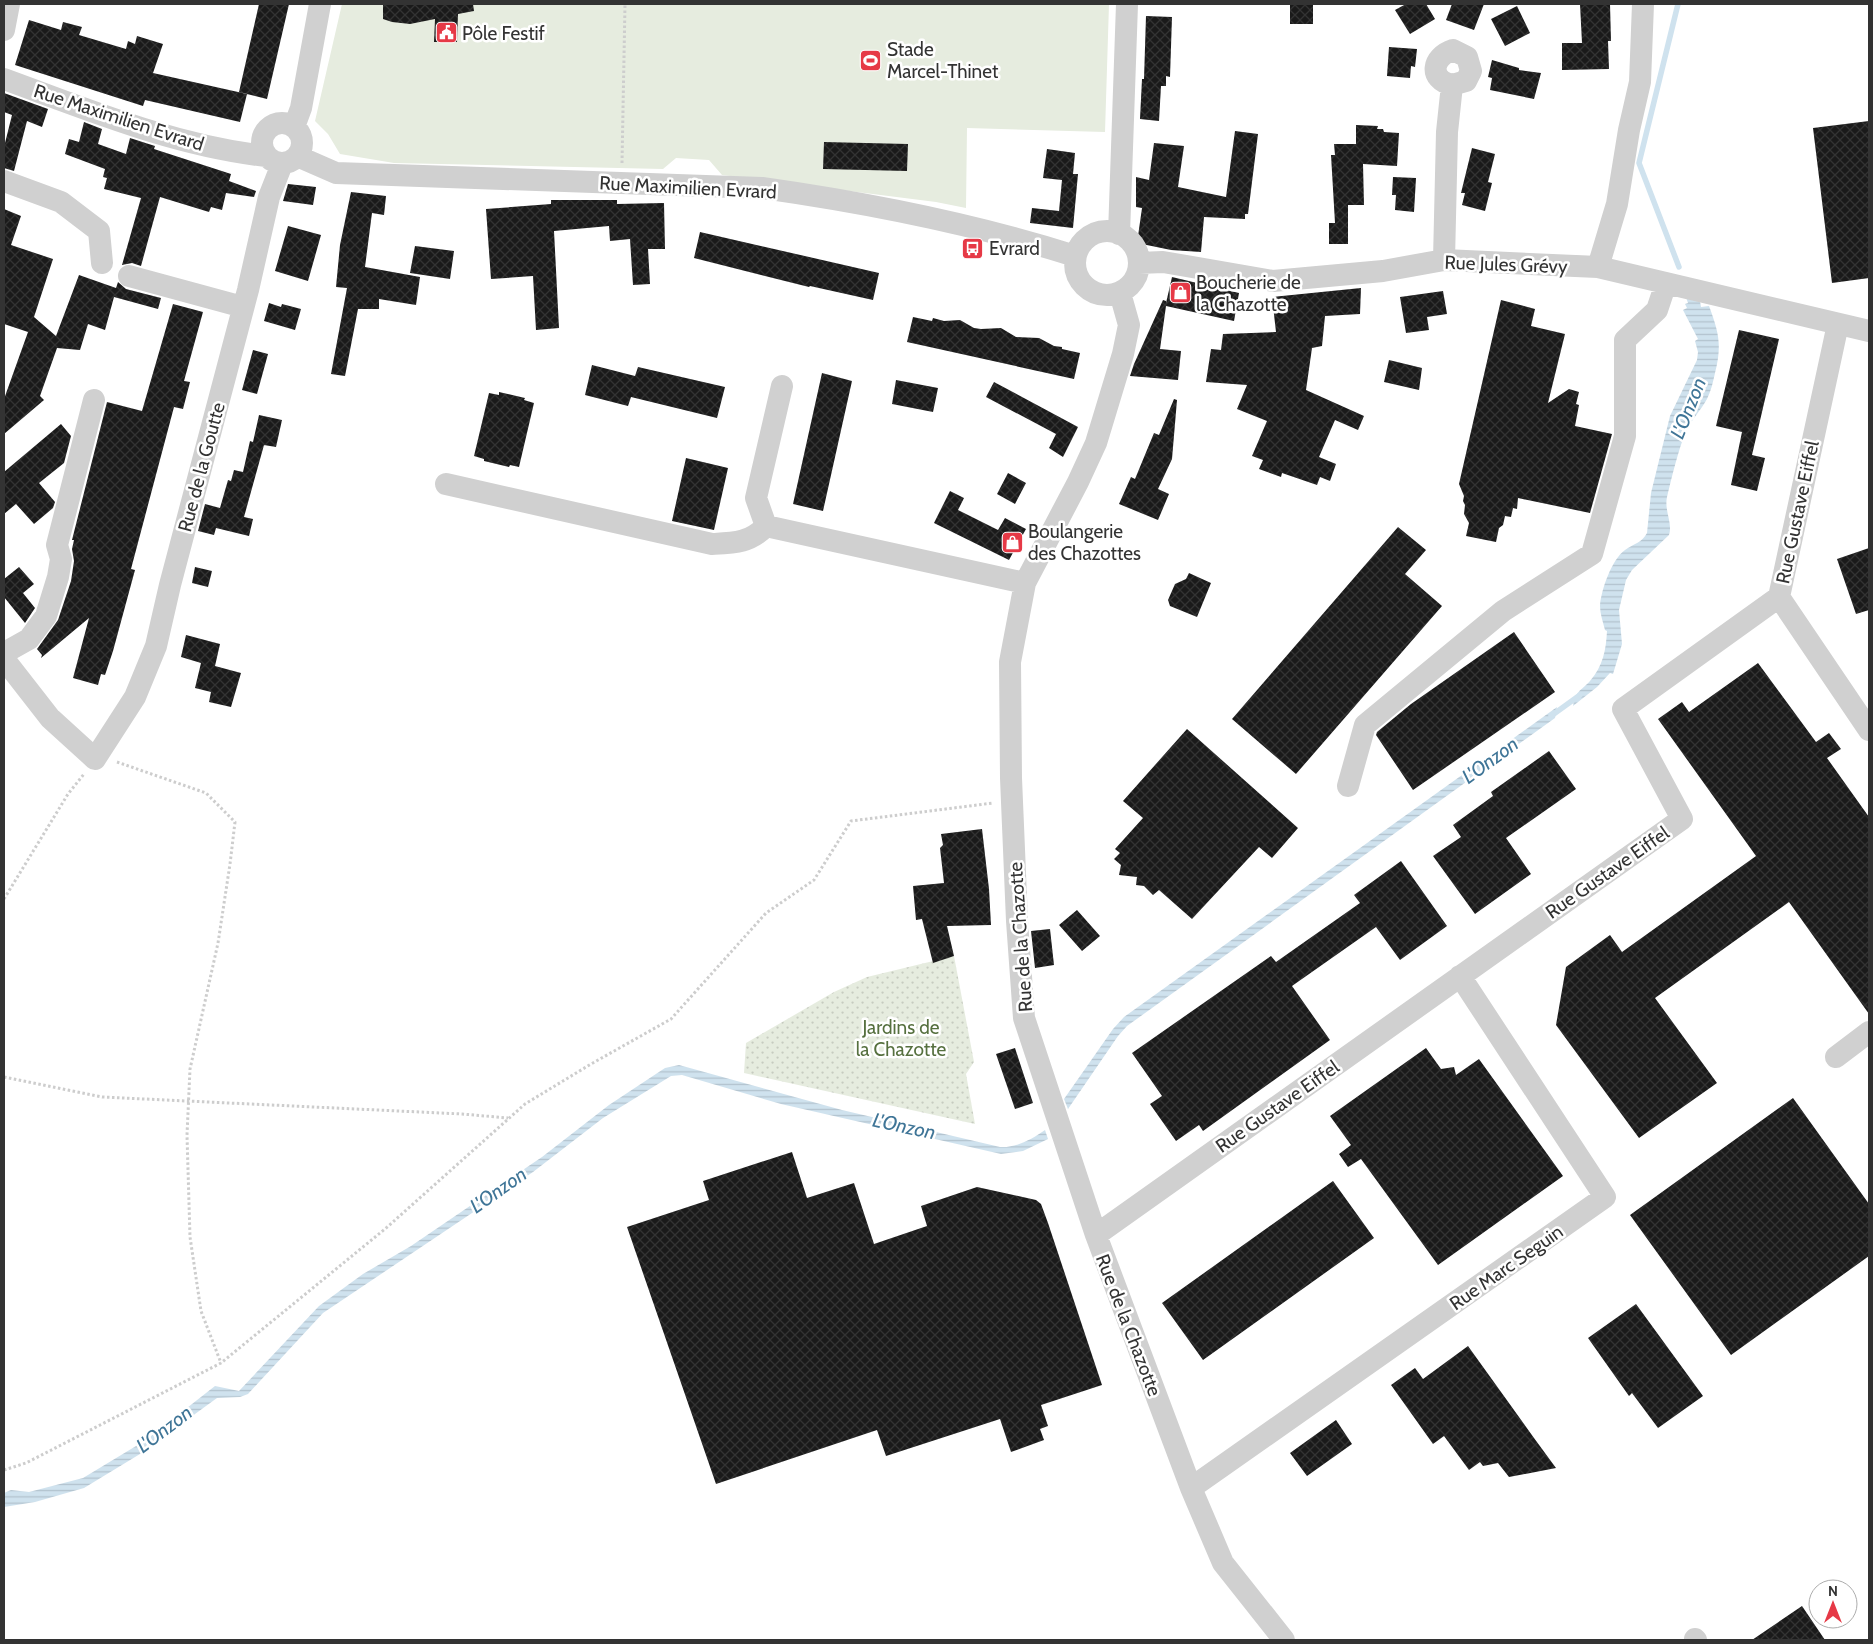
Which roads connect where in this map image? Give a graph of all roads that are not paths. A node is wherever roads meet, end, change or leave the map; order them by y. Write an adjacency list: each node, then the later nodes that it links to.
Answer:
1 (9, 4): 5 (street)
2 (320, 4): 8 (street)
3 (1127, 4): 11 (street)
4 (1643, 4): 16 (street)
5 (4, 30)
6 (4, 79): 9 (street, Rue Maximilien Evrard)
7 (1452, 85): 13 (street)
8 (294, 126): 9 (street); 9 (street)
9 (282, 159): 12 (street, Rue Maximilien Evrard); 20 (street, Rue de la Goutte)
10 (4, 181): 14 (street)
11 (1119, 234): 12 (street); 15 (street)
12 (1075, 256): 19 (street)
13 (1444, 260): 15 (street, Rue Jules Grévy); 16 (street, Rue Jules Grévy)
14 (102, 263)
15 (1139, 263): 19 (street)
16 (1598, 267): 18 (street, Rue Jules Grévy)
17 (129, 276): 20 (street)
18 (1666, 283): 21 (street, Rue Jules Grévy); 32 (street)
19 (1120, 293): 27 (street, Rue de la Chazotte)
20 (243, 307): 30 (street, Rue de la Goutte)
21 (1838, 324): 22 (street, Rue Jules Grévy); 28 (street, Rue Gustave Eiffel)
22 (1869, 331)
23 (782, 386): 26 (street)
24 (94, 400): 29 (street)
25 (446, 484): 26 (street)
26 (766, 526): 27 (street)
27 (1025, 583): 36 (street, Rue de la Chazotte)
28 (1779, 597): 31 (street); 33 (street, Rue Gustave Eiffel)
29 (4, 653)
30 (4, 659)
31 (1869, 730)
32 (1348, 786)
33 (1460, 976): 36 (street, Rue Gustave Eiffel); 37 (street, Rue Marc Seguin)
34 (1869, 1032): 35 (street)
35 (1836, 1058)
36 (1096, 1235): 37 (street, Rue de la Chazotte)
37 (1191, 1488): 38 (street, Rue de la Chazotte)
38 (1284, 1640)

